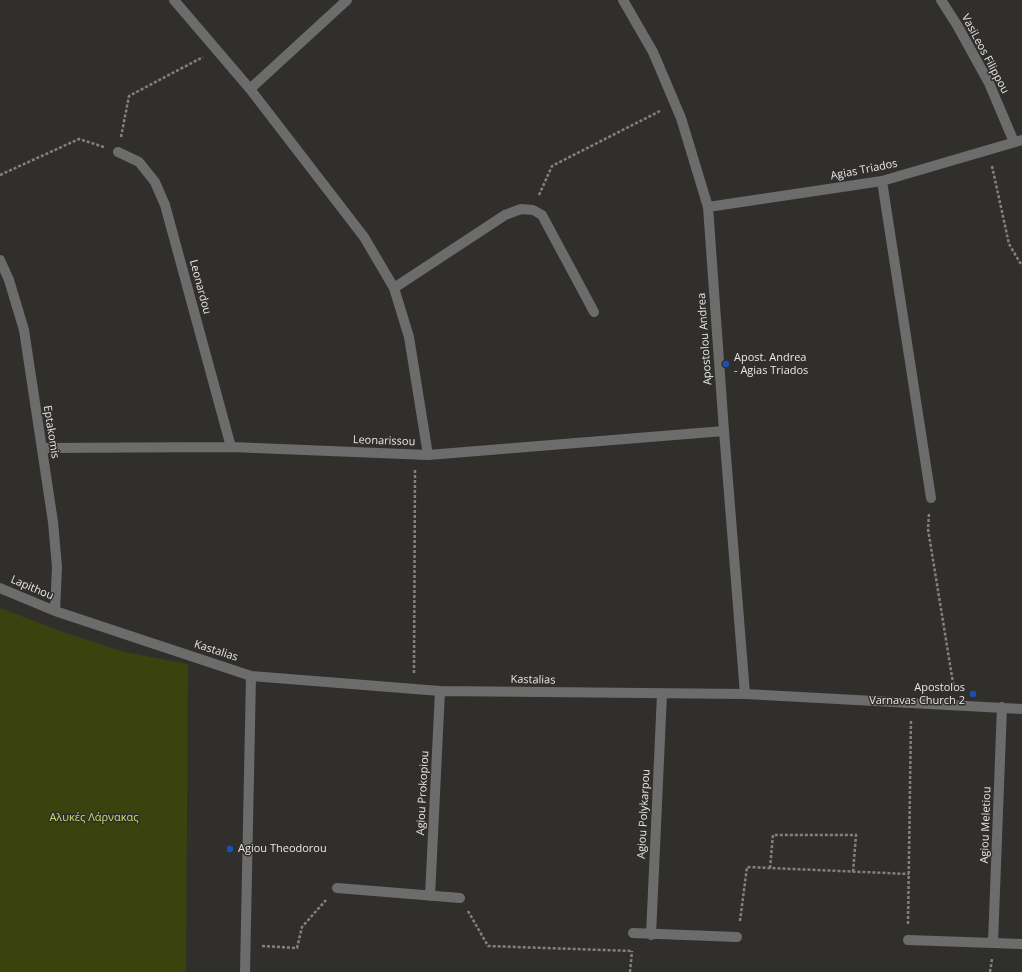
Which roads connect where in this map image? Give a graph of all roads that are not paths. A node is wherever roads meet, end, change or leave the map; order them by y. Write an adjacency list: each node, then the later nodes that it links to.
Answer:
1 (174, 0): 5 (street)
2 (348, 0): 5 (street)
3 (623, 0): 9 (street, Apostolou Andrea)
4 (941, 0): 6 (street, VasiLeos Filippou)
5 (250, 89): 11 (street)
6 (1018, 141): 8 (street, Agias Triados)
7 (118, 152): 14 (street, Leonardou)
8 (882, 181): 9 (street, Agias Triados); 17 (street)
9 (708, 207): 13 (street, Apostolou Andrea)
10 (0, 260): 15 (street, Eptakomis)
11 (394, 288): 12 (street); 16 (street)
12 (594, 312)
13 (724, 431): 16 (street, Leonarissou); 23 (street, Apostolou Andrea)
14 (231, 447): 15 (street, Leonarissou); 16 (street, Leonarissou)
15 (42, 448): 19 (street, Eptakomis)
16 (428, 455)
17 (931, 498)
18 (0, 588): 19 (street, Lapithou)
19 (55, 611): 20 (street, Kastalias)
20 (251, 676): 21 (street, Kastalias); 35 (street)
21 (440, 691): 22 (street, Kastalias); 27 (street, Agiou Prokopiou)
22 (662, 694): 23 (street, Kastalias); 30 (street, Agiou Polykarpou)
23 (745, 694): 24 (street, Kastalias)
24 (1002, 707): 25 (street, Kastalias); 33 (street, Agiou Meletiou)
25 (1022, 708)
26 (337, 888): 27 (street)
27 (430, 896): 28 (street)
28 (460, 898)
29 (633, 933): 30 (street)
30 (651, 935): 31 (street)
31 (737, 937)
32 (908, 940): 33 (street)
33 (993, 943): 34 (street)
34 (1022, 944)
35 (245, 972)

